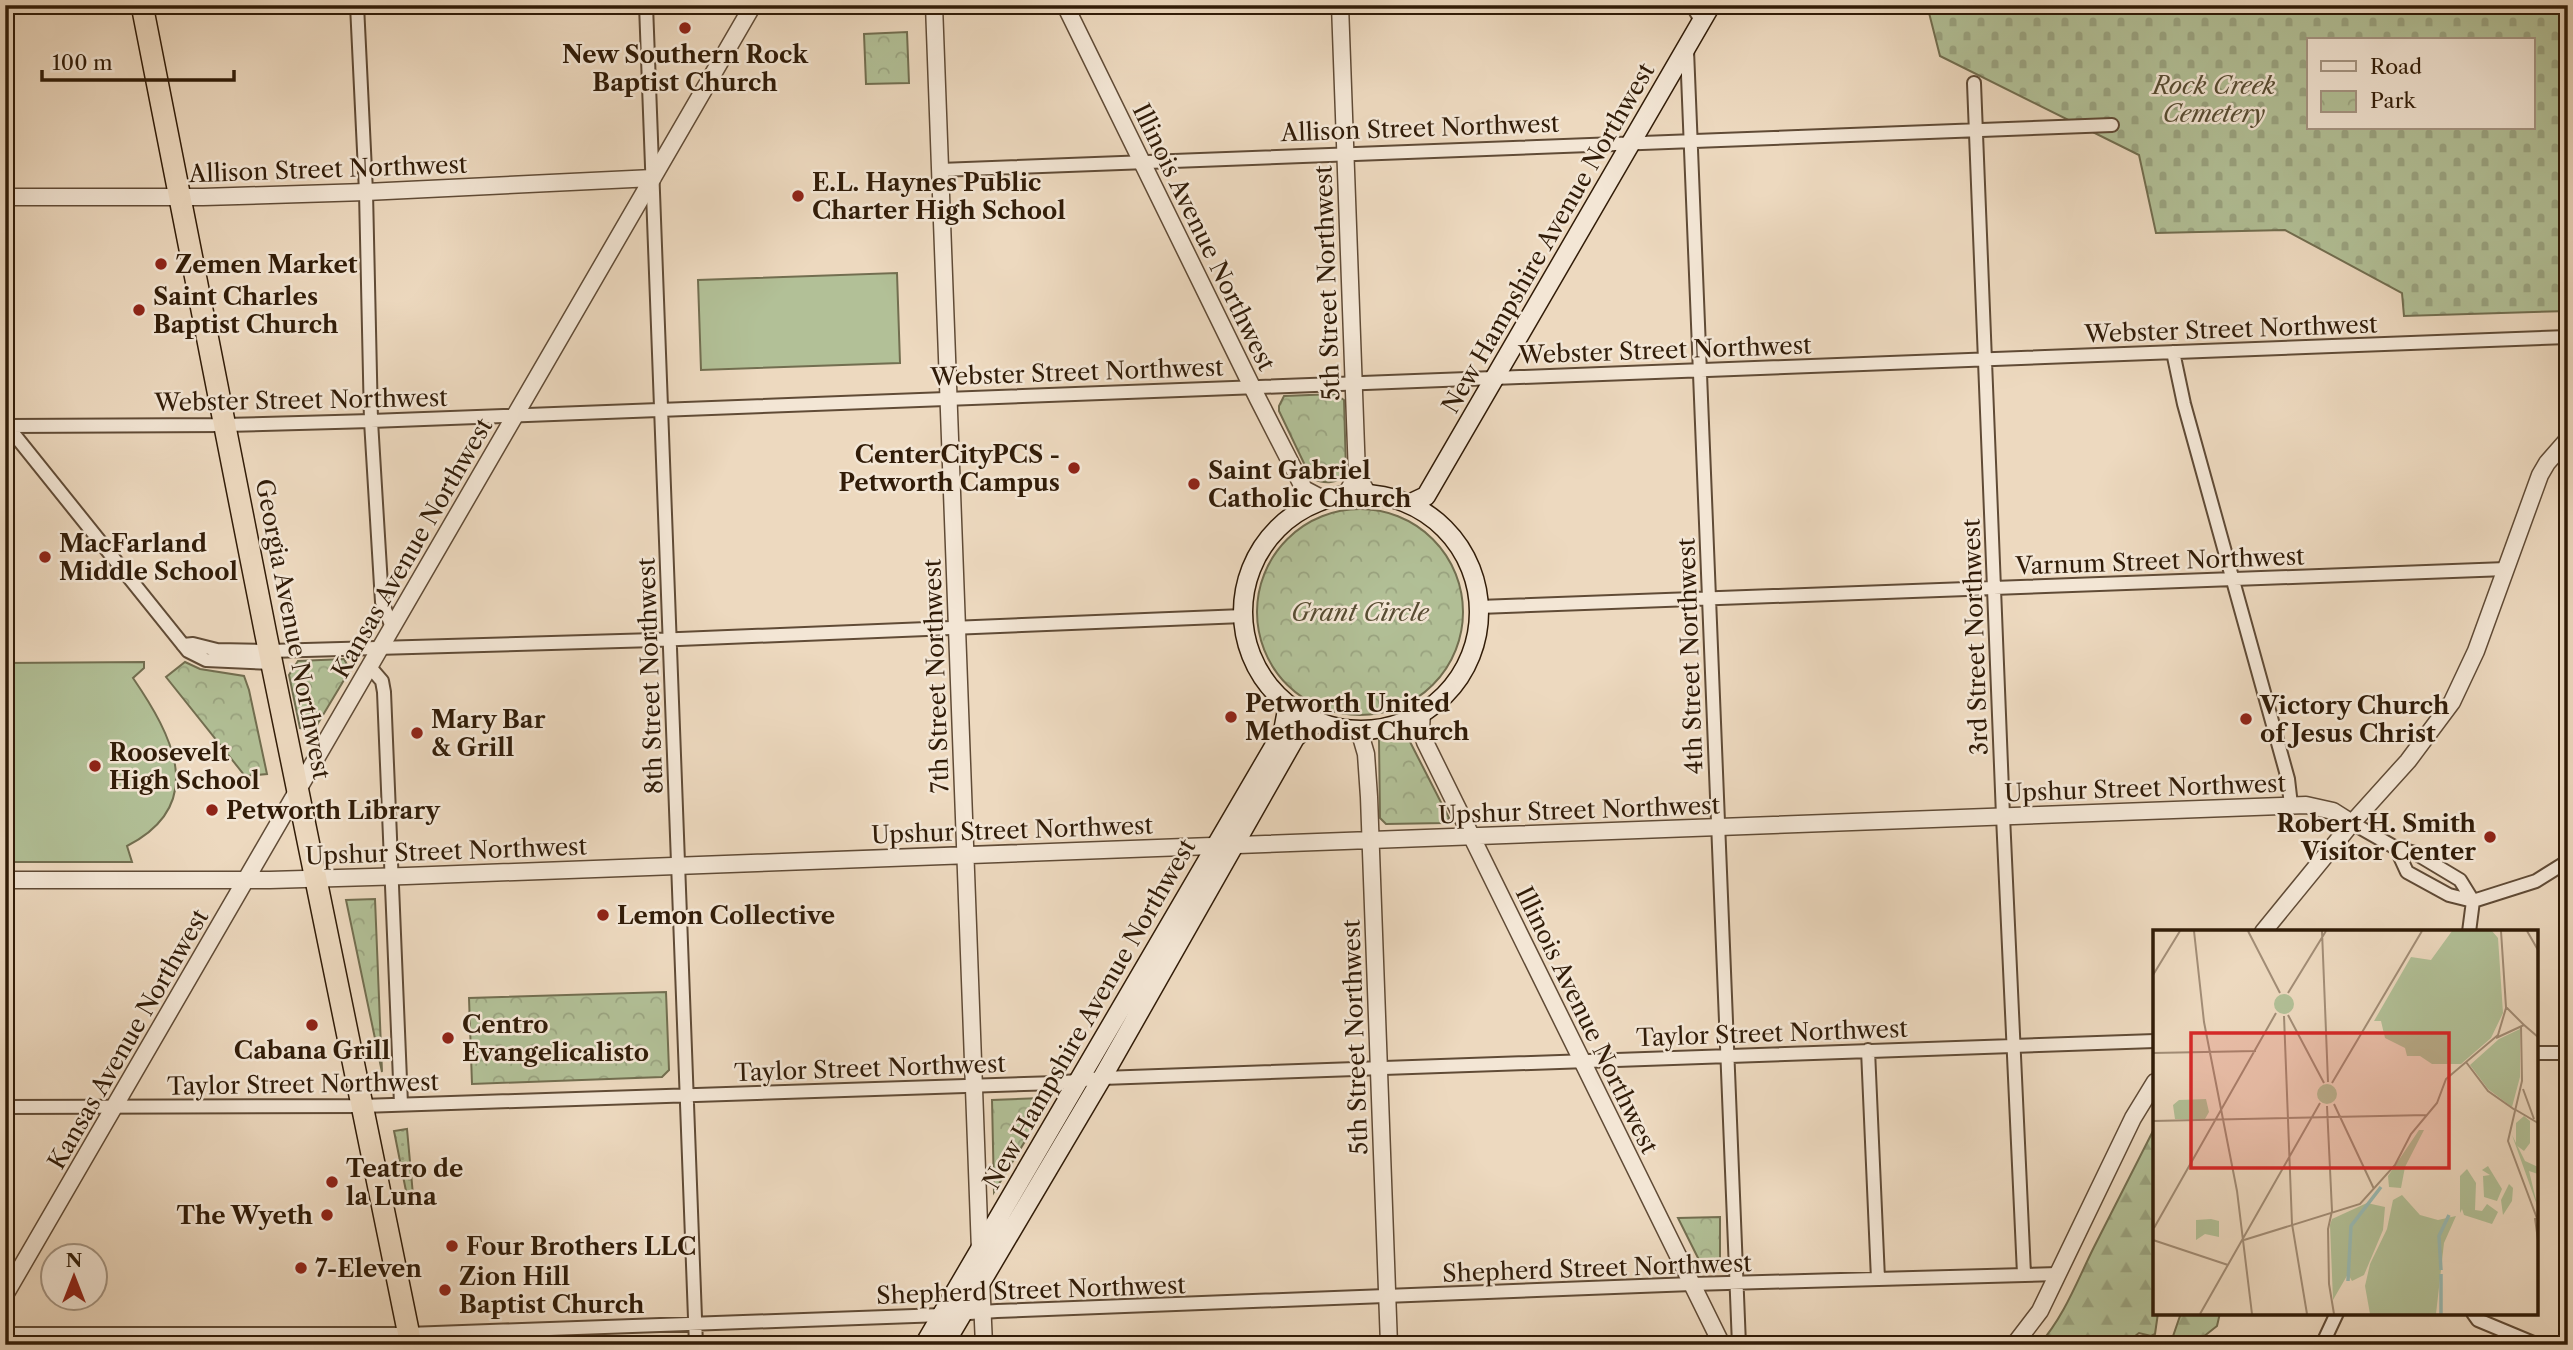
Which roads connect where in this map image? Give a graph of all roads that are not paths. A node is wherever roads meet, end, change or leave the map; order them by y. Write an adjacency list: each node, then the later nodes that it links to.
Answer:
1 (142, 5): 23 (highway, Georgia Avenue Northwest)
2 (357, 5): 21 (street)
3 (646, 5): 20 (street, 8th Street Northwest)
4 (753, 5): 20 (street, Kansas Avenue Northwest)
5 (934, 5): 19 (street, 7th Street Northwest)
6 (1065, 5): 18 (street, Illinois Avenue Northwest)
7 (1340, 5): 17 (street, 5th Street Northwest)
8 (1692, 5): 10 (street)
9 (1711, 5): 10 (main road, New Hampshire Avenue Northwest)
10 (1702, 22): 11 (main road, New Hampshire Avenue Northwest)
11 (1687, 50): 15 (street, 4th Street Northwest); 16 (main road, New Hampshire Avenue Northwest)
12 (1975, 83): 14 (street, 3rd Street Northwest)
13 (2107, 125): 14 (street, Allison Street Northwest)
14 (1977, 131): 15 (street, Allison Street Northwest); 26 (street, 3rd Street Northwest)
15 (1690, 141): 16 (street, Allison Street Northwest); 27 (street, 4th Street Northwest)
16 (1632, 142): 17 (street, Allison Street Northwest); 28 (main road, New Hampshire Avenue Northwest)
17 (1345, 154): 18 (street, Allison Street Northwest); 29 (street, 5th Street Northwest)
18 (1142, 162): 19 (street, Allison Street Northwest); 30 (street, Illinois Avenue Northwest)
19 (940, 170): 31 (street, 7th Street Northwest)
20 (653, 178): 21 (street, Allison Street Northwest); 32 (street, 8th Street Northwest); 33 (street, Kansas Avenue Northwest)
21 (366, 192): 23 (street, Allison Street Northwest); 34 (street)
22 (5, 197): 23 (street, Allison Street Northwest)
23 (179, 198): 36 (highway, Georgia Avenue Northwest)
24 (2568, 337): 25 (street, Webster Street Northwest)
25 (2173, 352): 26 (street, Webster Street Northwest); 48 (street)
26 (1986, 360): 27 (street, Webster Street Northwest); 49 (street, 3rd Street Northwest)
27 (1700, 371): 28 (street, Webster Street Northwest); 50 (street, 4th Street Northwest)
28 (1495, 377): 29 (street, Webster Street Northwest); 42 (main road, New Hampshire Avenue Northwest)
29 (1354, 383): 30 (street, Webster Street Northwest); 38 (street, 5th Street Northwest)
30 (1252, 387): 31 (street, Webster Street Northwest); 39 (street, Illinois Avenue Northwest)
31 (949, 398): 32 (street, Webster Street Northwest); 54 (street, 7th Street Northwest)
32 (662, 409): 33 (street, Webster Street Northwest); 55 (street, 8th Street Northwest)
33 (515, 415): 34 (street, Webster Street Northwest); 53 (street, Kansas Avenue Northwest)
34 (370, 421): 36 (street, Webster Street Northwest); 53 (street)
35 (6, 424): 36 (street, Webster Street Northwest); 57 (street)
36 (225, 425): 57 (highway, Georgia Avenue Northwest)
37 (2568, 439): 47 (street)
38 (1357, 475): 40 (street, 5th Street Northwest); 41 (street)
39 (1304, 489): 43 (street); 45 (street)
40 (1368, 494): 41 (main road); 44 (main road)
41 (1345, 496): 43 (main road)
42 (1426, 496): 44 (main road); 46 (main road)
43 (1325, 500): 45 (main road)
44 (1409, 505): 46 (main road)
45 (1297, 513): 52 (main road)
46 (1431, 517): 51 (main road)
47 (2506, 569): 48 (street, Varnum Street Northwest); 66 (street)
48 (2233, 579): 49 (street, Varnum Street Northwest); 64 (street)
49 (1995, 587): 50 (street, Varnum Street Northwest); 65 (street, 3rd Street Northwest)
50 (1709, 598): 51 (street, Varnum Street Northwest); 67 (street, 4th Street Northwest)
51 (1479, 607): 60 (main road)
52 (1243, 616): 54 (street); 59 (main road)
53 (392, 627): 56 (street, Kansas Avenue Northwest)
54 (957, 628): 55 (street); 73 (street, 7th Street Northwest)
55 (670, 639): 56 (street); 75 (street, 8th Street Northwest)
56 (379, 648): 57 (street); 58 (street, Kansas Avenue Northwest)
57 (271, 657): 63 (highway, Georgia Avenue Northwest)
58 (369, 666): 63 (street, Kansas Avenue Northwest); 76 (street)
59 (1288, 705): 61 (main road); 70 (main road, New Hampshire Avenue Northwest)
60 (1422, 713): 62 (main road); 68 (street, Illinois Avenue Northwest)
61 (1320, 722): 62 (main road); 71 (main road, New Hampshire Avenue Northwest)
62 (1359, 730): 69 (street, 5th Street Northwest)
63 (298, 789): 77 (highway, Georgia Avenue Northwest); 79 (street, Kansas Avenue Northwest)
64 (2291, 805): 65 (street, Upshur Street Northwest); 66 (street, Upshur Street Northwest)
65 (2003, 816): 67 (street, Upshur Street Northwest); 84 (street, 3rd Street Northwest)
66 (2352, 823): 72 (street); 81 (street)
67 (1718, 827): 68 (street, Upshur Street Northwest); 88 (street, 4th Street Northwest)
68 (1472, 836): 69 (street, Upshur Street Northwest); 89 (street, Illinois Avenue Northwest)
69 (1370, 840): 71 (street, Upshur Street Northwest); 90 (street, 5th Street Northwest)
70 (1215, 844): 71 (street, Upshur Street Northwest); 73 (street, Upshur Street Northwest); 92 (main road, New Hampshire Avenue Northwest)
71 (1236, 844): 91 (main road, New Hampshire Avenue Northwest)
72 (2396, 848): 80 (street); 80 (street)
73 (966, 855): 75 (street, Upshur Street Northwest); 93 (street, 7th Street Northwest)
74 (2568, 861): 80 (street)
75 (679, 867): 76 (street, Upshur Street Northwest); 95 (street, 8th Street Northwest)
76 (391, 876): 77 (street, Upshur Street Northwest); 96 (street)
77 (316, 879): 79 (street, Upshur Street Northwest); 97 (highway, Georgia Avenue Northwest)
78 (5, 880): 79 (street, Upshur Street Northwest)
79 (246, 880): 99 (street, Kansas Avenue Northwest)
80 (2473, 901): 82 (street)
81 (2265, 930)
82 (2469, 930)
83 (2153, 1041): 84 (street, Taylor Street Northwest)
84 (2013, 1045): 85 (street, Taylor Street Northwest); 101 (street, 3rd Street Northwest)
85 (1868, 1050): 88 (street, Taylor Street Northwest); 103 (street)
86 (2538, 1053): 87 (street)
87 (2568, 1053)
88 (1727, 1056): 89 (street, Taylor Street Northwest); 106 (street, 4th Street Northwest)
89 (1582, 1060): 90 (street, Taylor Street Northwest); 105 (street, Illinois Avenue Northwest)
90 (1379, 1069): 91 (street, Taylor Street Northwest); 108 (street, 5th Street Northwest)
91 (1102, 1078): 92 (street, Taylor Street Northwest); 104 (main road, New Hampshire Avenue Northwest)
92 (1080, 1079): 93 (street, Taylor Street Northwest); 100 (main road, New Hampshire Avenue Northwest)
93 (975, 1085): 95 (street, Taylor Street Northwest); 100 (street, 7th Street Northwest)
94 (2153, 1085): 102 (street)
95 (687, 1095): 96 (street, Taylor Street Northwest); 114 (street, 8th Street Northwest)
96 (401, 1104): 97 (street, Taylor Street Northwest)
97 (362, 1105): 99 (street, Taylor Street Northwest); 116 (highway, Georgia Avenue Northwest)
98 (5, 1107): 99 (street, Taylor Street Northwest)
99 (114, 1107): 107 (street, Kansas Avenue Northwest)
100 (980, 1249): 104 (street, 7th Street Northwest); 111 (main road, New Hampshire Avenue Northwest)
101 (2024, 1274): 102 (street, Shepherd Street Northwest); 103 (street, Shepherd Street Northwest)
102 (2058, 1274): 124 (street)
103 (1878, 1279): 106 (street, Shepherd Street Northwest)
104 (981, 1282): 109 (street, 7th Street Northwest); 110 (main road, New Hampshire Avenue Northwest)
105 (1692, 1284): 106 (street, Shepherd Street Northwest); 108 (street, Shepherd Street Northwest); 122 (street, Illinois Avenue Northwest)
106 (1736, 1284): 123 (street, 4th Street Northwest)
107 (5, 1295)
108 (1387, 1298): 109 (street, Shepherd Street Northwest); 121 (street, 5th Street Northwest)
109 (983, 1313): 110 (street, Shepherd Street Northwest); 120 (street, 7th Street Northwest)
110 (962, 1314): 111 (street, Shepherd Street Northwest); 119 (main road, New Hampshire Avenue Northwest)
111 (942, 1315): 114 (street, Shepherd Street Northwest); 118 (main road, New Hampshire Avenue Northwest)
112 (2336, 1315): 125 (street)
113 (2475, 1315): 126 (street)
114 (696, 1324): 116 (street, Shepherd Street Northwest); 117 (street, 8th Street Northwest)
115 (5, 1334): 116 (street, Shepherd Street Northwest)
116 (409, 1339)
117 (696, 1345)
118 (924, 1345)
119 (944, 1345)
120 (984, 1345)
121 (1389, 1345)
122 (1722, 1345)
123 (1739, 1345)
124 (2014, 1345)
125 (2322, 1345)
126 (2538, 1345)

